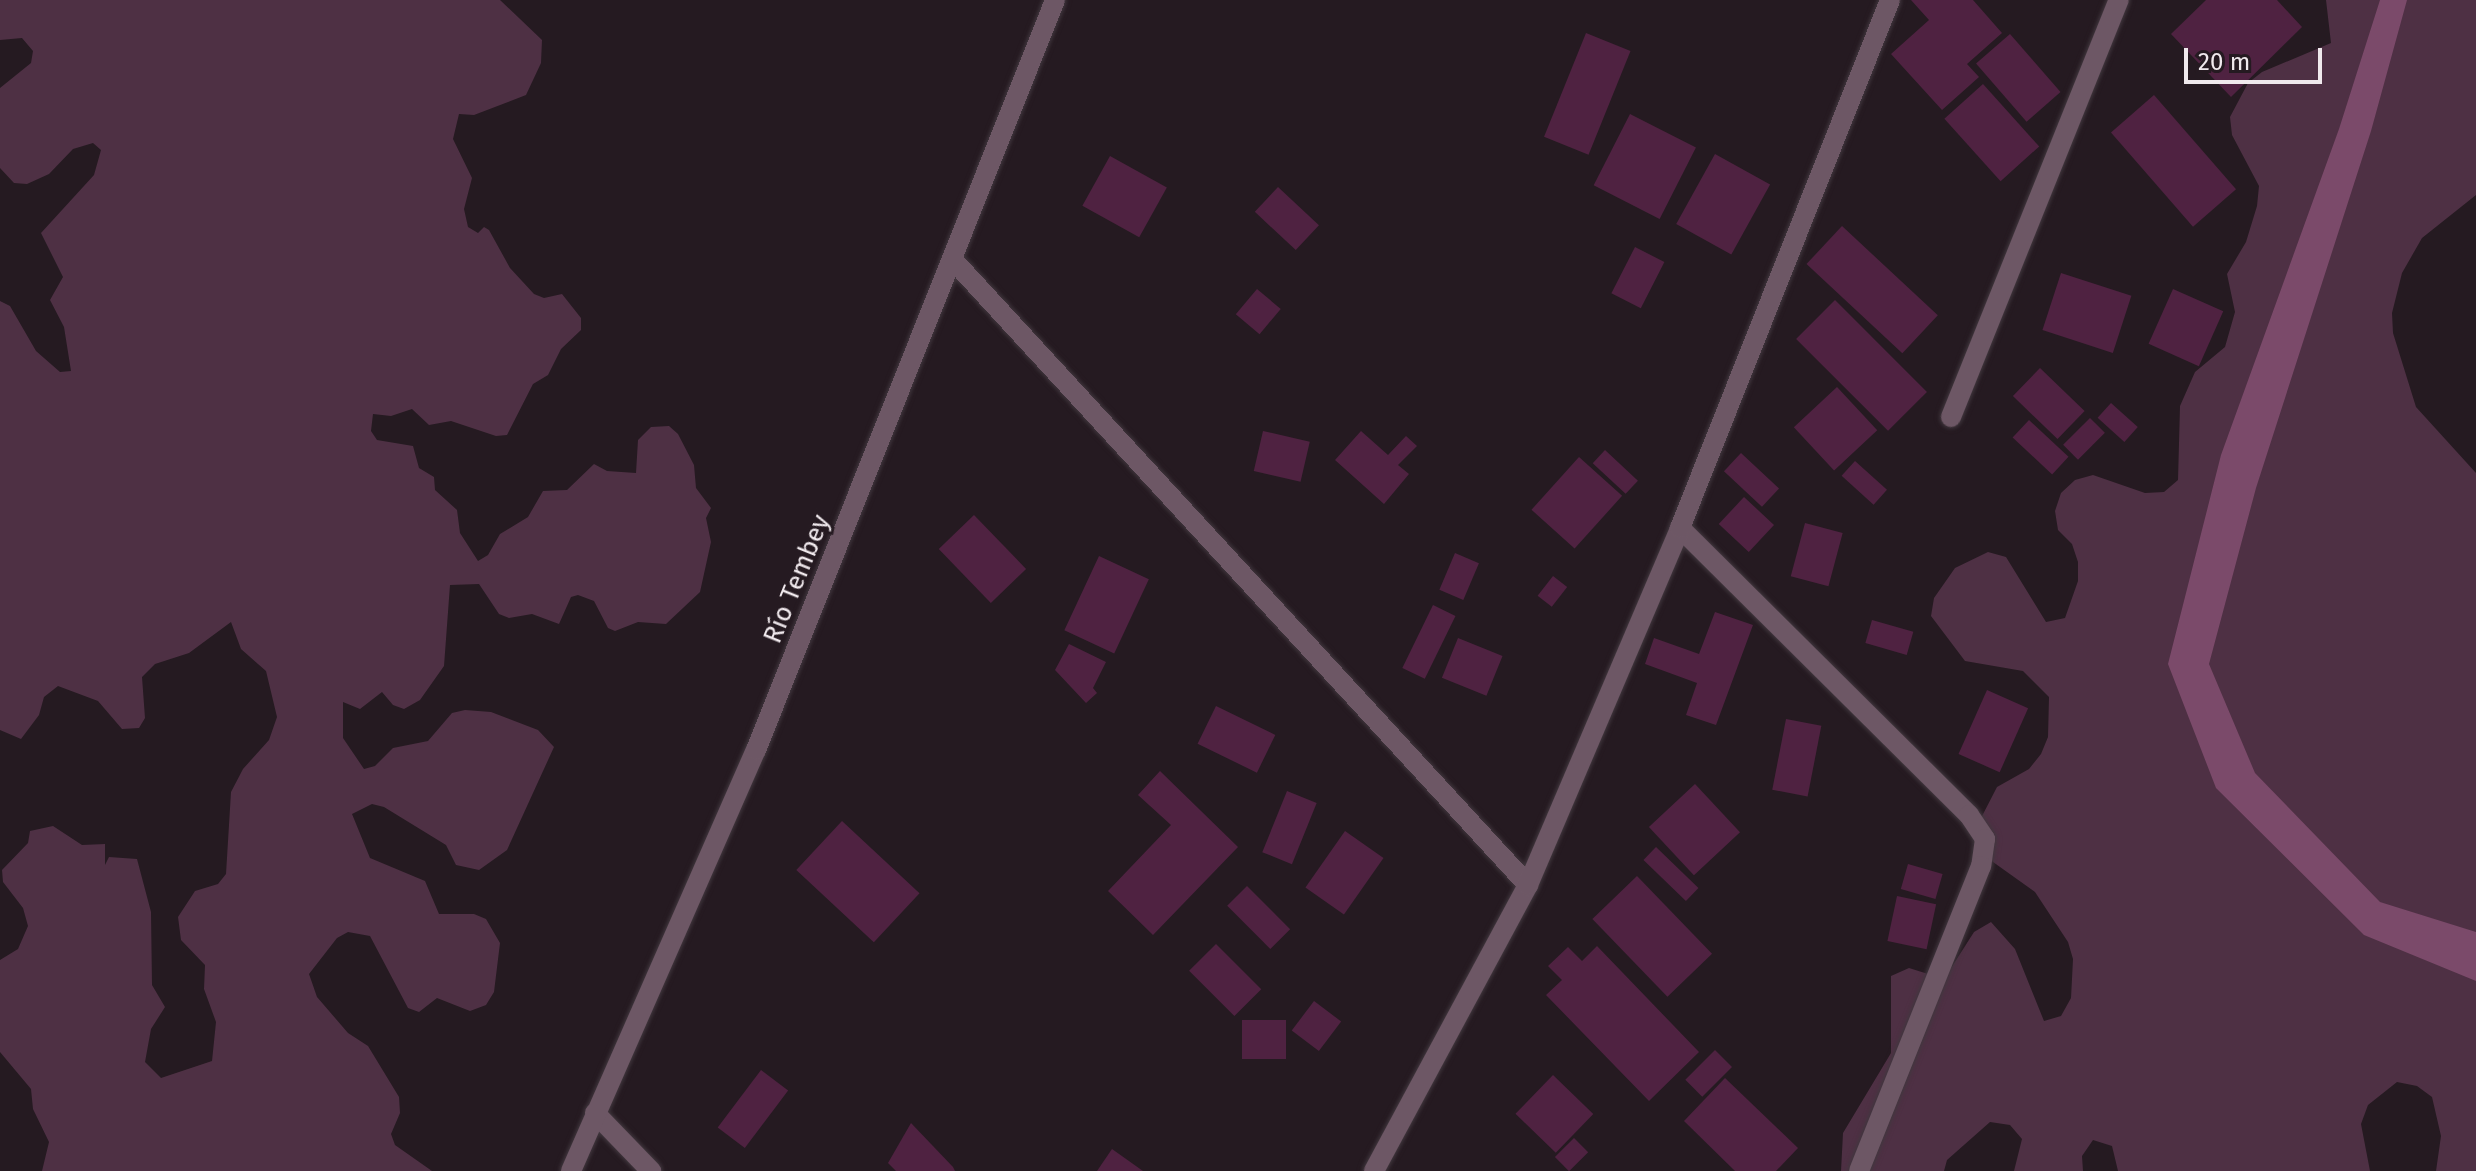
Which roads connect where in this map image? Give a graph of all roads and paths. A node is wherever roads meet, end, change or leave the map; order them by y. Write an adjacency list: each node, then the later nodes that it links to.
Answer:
1 (1055, 0): 4 (street, Río Tembey)
2 (1890, 0): 6 (street)
3 (2119, 0): 5 (street)
4 (954, 261): 7 (street); 8 (street, Río Tembey)
5 (1951, 417)
6 (1680, 528): 7 (street); 12 (street)
7 (1528, 885): 11 (street)
8 (595, 1113): 9 (street, Río Tembey); 10 (street)
9 (571, 1171)
10 (651, 1171)
11 (1374, 1171)
12 (1859, 1171)

